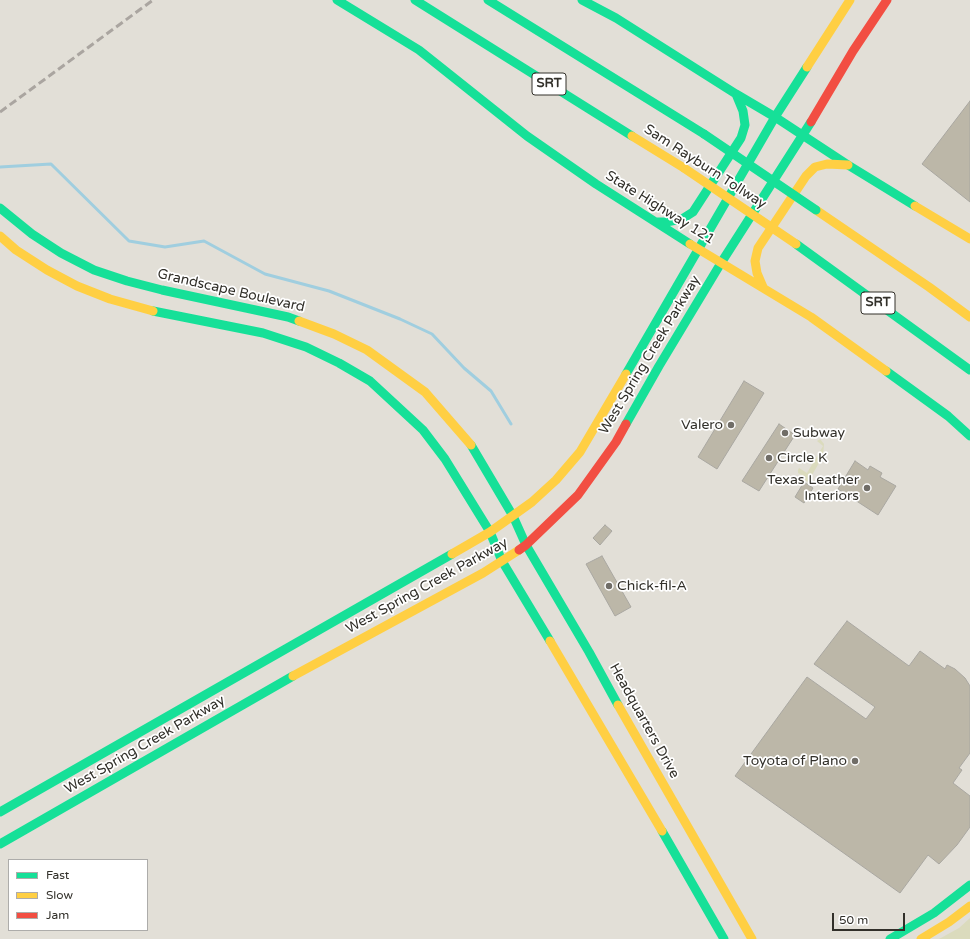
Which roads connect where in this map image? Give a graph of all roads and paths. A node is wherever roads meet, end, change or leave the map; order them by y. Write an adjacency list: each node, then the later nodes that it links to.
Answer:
1 (337, 0): 12 (main road, State Highway 121)
2 (415, 0): 22 (main road, Sam Rayburn Tollway / SRT, bridge)
3 (488, 0): 18 (main road, Sam Rayburn Tollway / SRT, bridge)
4 (582, 0): 7 (main road)
5 (850, 0): 8 (main road, West Spring Creek Parkway)
6 (887, 0): 9 (main road, West Spring Creek Parkway)
7 (736, 94): 8 (main road); 12 (main road)
8 (775, 117): 9 (main road); 15 (main road, West Spring Creek Parkway)
9 (803, 135): 10 (main road); 16 (main road, West Spring Creek Parkway)
10 (848, 165): 14 (main road); 17 (main road)
11 (0, 208): 21 (main road, Grandscape Boulevard)
12 (656, 222): 15 (main road, State Highway 121)
13 (0, 236): 21 (main road, Grandscape Boulevard)
14 (970, 239)
15 (698, 248): 16 (main road, State Highway 121); 26 (main road, West Spring Creek Parkway)
16 (721, 262): 17 (main road, State Highway 121); 28 (main road, West Spring Creek Parkway)
17 (763, 287): 25 (main road, State Highway 121)
18 (929, 287): 19 (main road); 20 (main road, Sam Rayburn Tollway / SRT)
19 (970, 308)
20 (970, 317)
21 (275, 325): 26 (main road, Grandscape Boulevard); 27 (main road, Grandscape Boulevard)
22 (960, 362): 23 (main road, Sam Rayburn Tollway / SRT); 24 (main road)
23 (970, 370)
24 (970, 374)
25 (970, 436)
26 (513, 516): 27 (main road, West Spring Creek Parkway); 28 (main road, Headquarters Drive)
27 (490, 532): 29 (main road); 31 (main road, West Spring Creek Parkway)
28 (526, 546): 29 (main road, West Spring Creek Parkway); 30 (main road, Headquarters Drive)
29 (502, 561): 32 (main road); 33 (main road, West Spring Creek Parkway)
30 (667, 803): 32 (main road); 39 (main road, Headquarters Drive)
31 (0, 812)
32 (651, 813): 38 (main road)
33 (0, 844)
34 (970, 884): 35 (main road)
35 (962, 892): 36 (main road); 40 (main road)
36 (970, 903)
37 (970, 906): 41 (main road)
38 (724, 939)
39 (752, 939)
40 (890, 939)
41 (921, 939)

